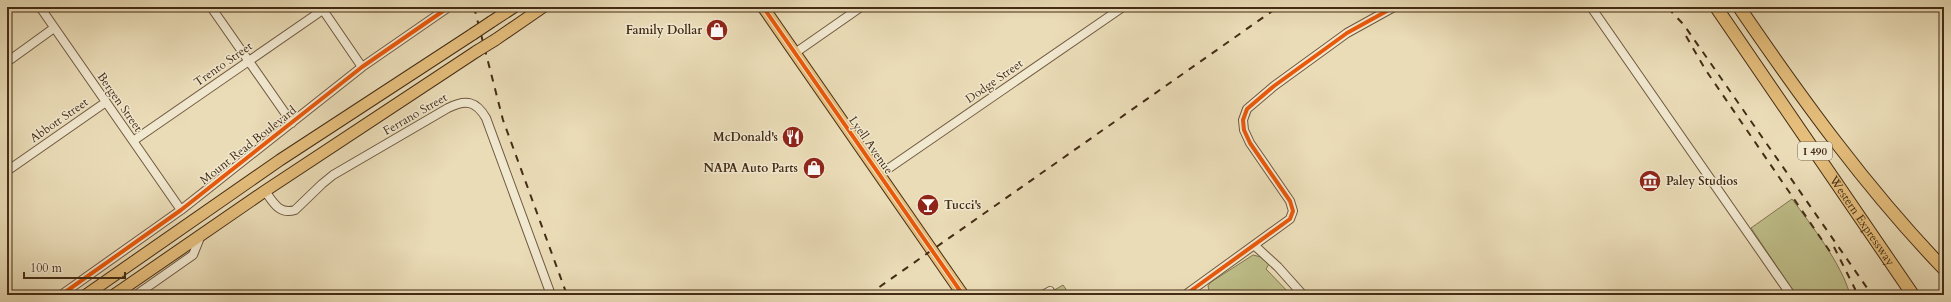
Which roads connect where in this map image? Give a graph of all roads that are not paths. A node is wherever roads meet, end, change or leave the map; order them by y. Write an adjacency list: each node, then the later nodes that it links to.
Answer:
1 (211, 7): 16 (street)
2 (514, 7): 22 (main road, bridge)
3 (543, 7): 25 (main road, bridge)
4 (763, 7): 15 (main road, Lyell Avenue)
5 (861, 7): 15 (street)
6 (1123, 7): 24 (street, Dodge Street)
7 (1394, 7): 29 (street)
8 (1591, 7): 39 (street)
9 (1716, 7): 40 (highway, Western Expressway / I 490)
10 (1739, 7): 30 (highway, Western Expressway / I 490)
11 (43, 8): 14 (street, Bergen Street)
12 (325, 8): 16 (street, Trento Street); 18 (street)
13 (446, 8): 18 (street, Mount Read Boulevard)
14 (54, 28): 17 (street); 19 (street, Bergen Street)
15 (795, 53): 24 (main road, Lyell Avenue)
16 (248, 61): 20 (street); 21 (street, Trento Street)
17 (7, 62)
18 (362, 67): 20 (street, Mount Read Boulevard)
19 (106, 102): 21 (street, Bergen Street); 23 (street, Abbott Street)
20 (292, 123): 27 (street, Mount Read Boulevard)
21 (133, 141): 27 (street, Bergen Street)
22 (280, 160): 25 (main road); 26 (main road)
23 (7, 171)
24 (879, 175): 36 (main road, Lyell Avenue)
25 (265, 191): 26 (main road); 28 (main road); 35 (street, Ferrano Street)
26 (232, 194): 32 (main road)
27 (181, 210): 31 (street, Mount Read Boulevard)
28 (201, 234): 33 (main road); 34 (street)
29 (1254, 245): 37 (street); 38 (street)
30 (1944, 270)
31 (61, 295)
32 (86, 295)
33 (114, 295)
34 (136, 295)
35 (551, 295)
36 (963, 295)
37 (1184, 295)
38 (1303, 295)
39 (1791, 295)
40 (1913, 295)

